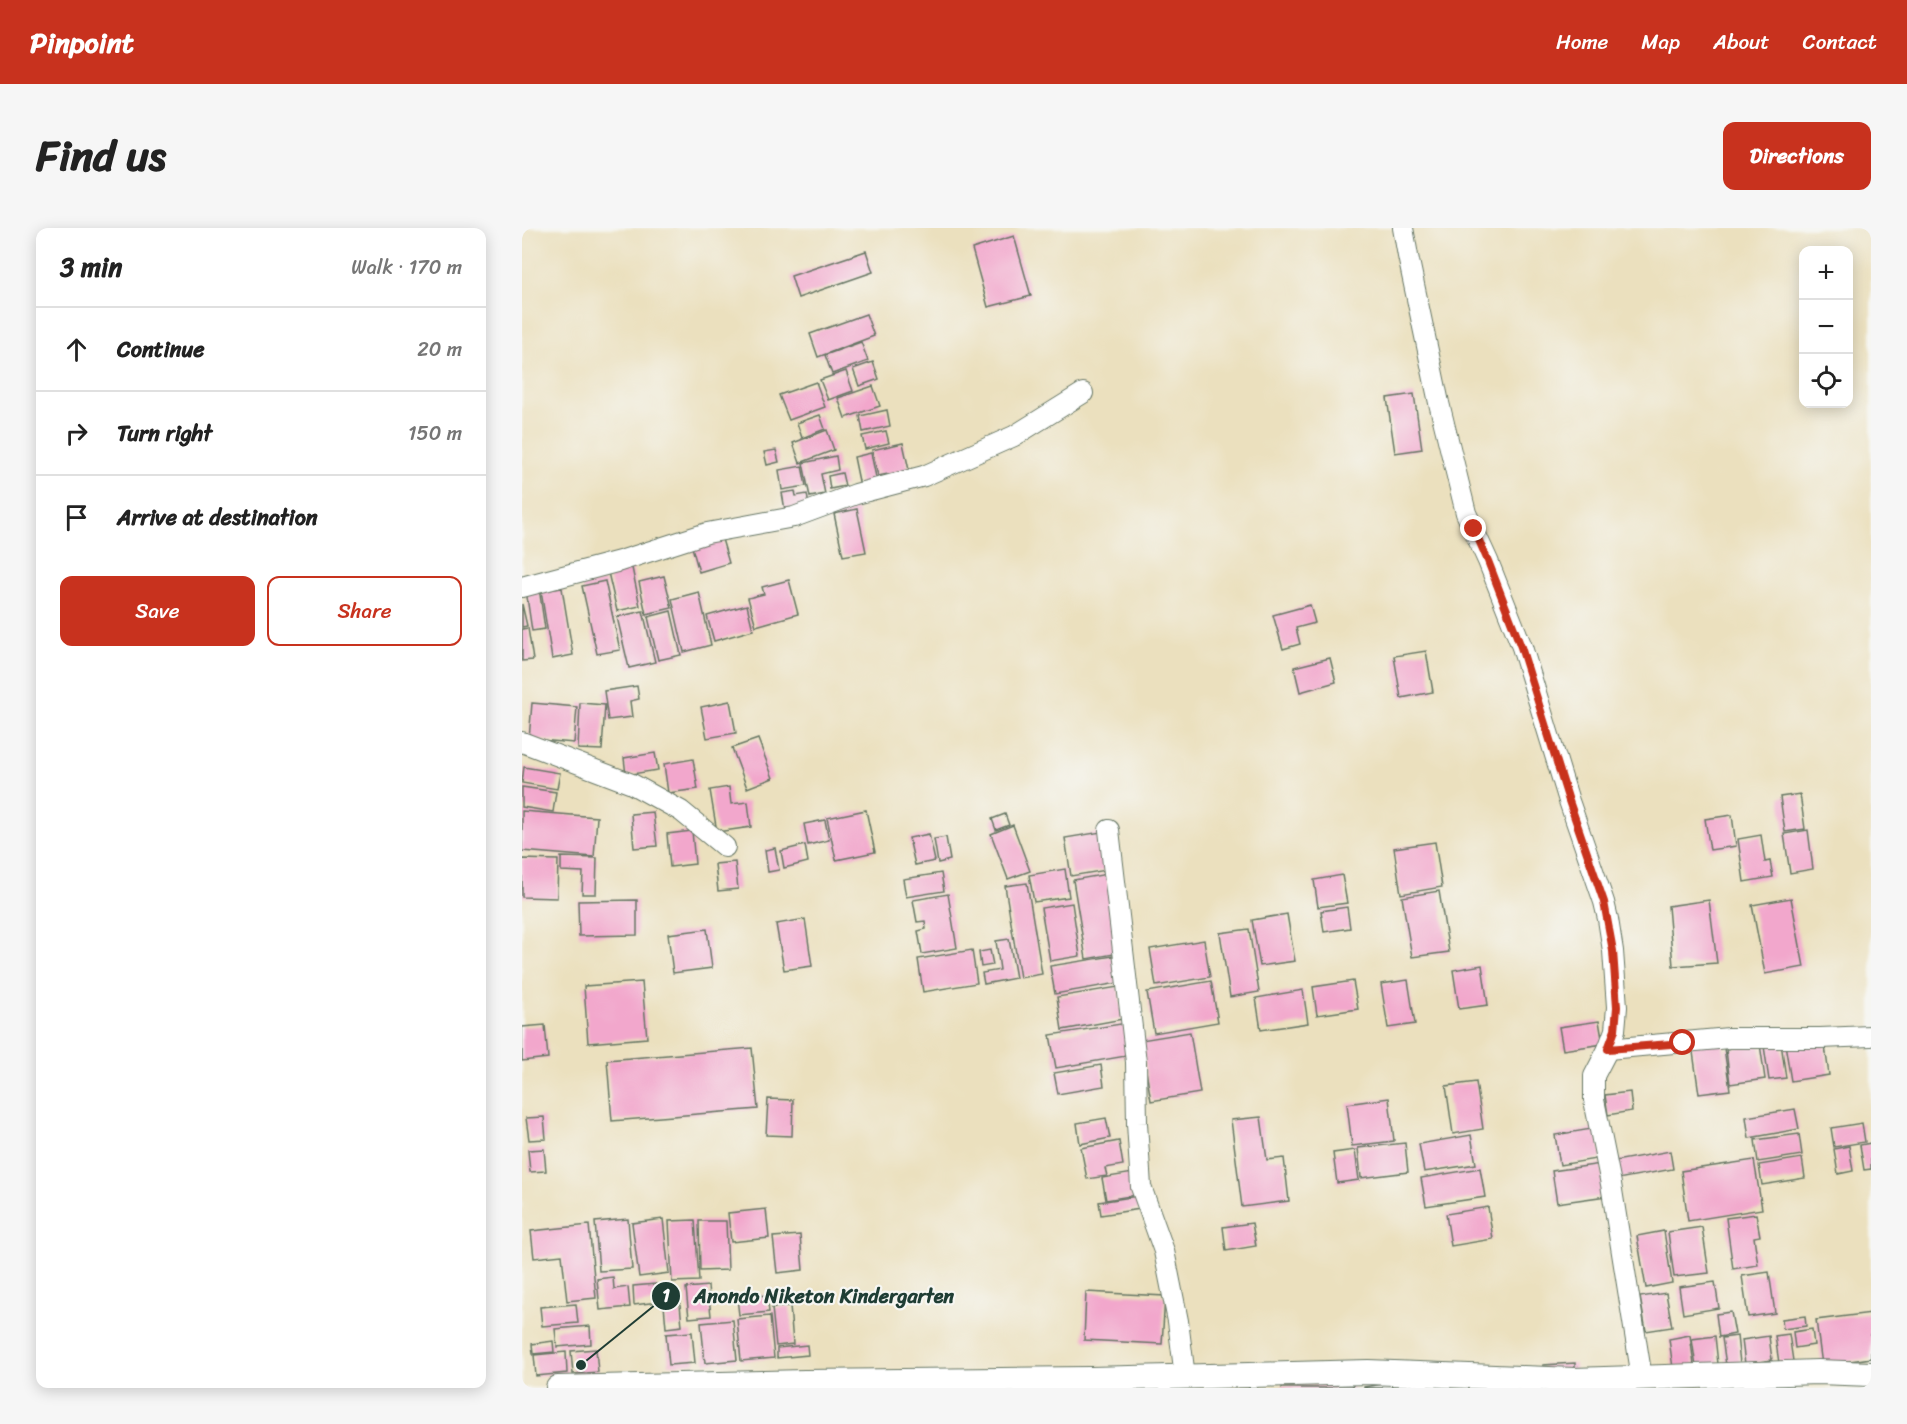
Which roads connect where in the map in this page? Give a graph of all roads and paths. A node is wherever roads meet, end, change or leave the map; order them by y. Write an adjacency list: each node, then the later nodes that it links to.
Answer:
1 (1403, 228): 8 (street)
2 (1083, 393): 3 (street)
3 (522, 587)
4 (522, 742): 6 (street)
5 (1109, 830): 10 (street)
6 (725, 847)
7 (1871, 1036): 8 (street)
8 (1608, 1049): 11 (street)
9 (1871, 1374): 12 (street)
10 (1185, 1377): 11 (street); 13 (street)
11 (1642, 1378): 12 (street)
12 (1821, 1380)
13 (558, 1388)

